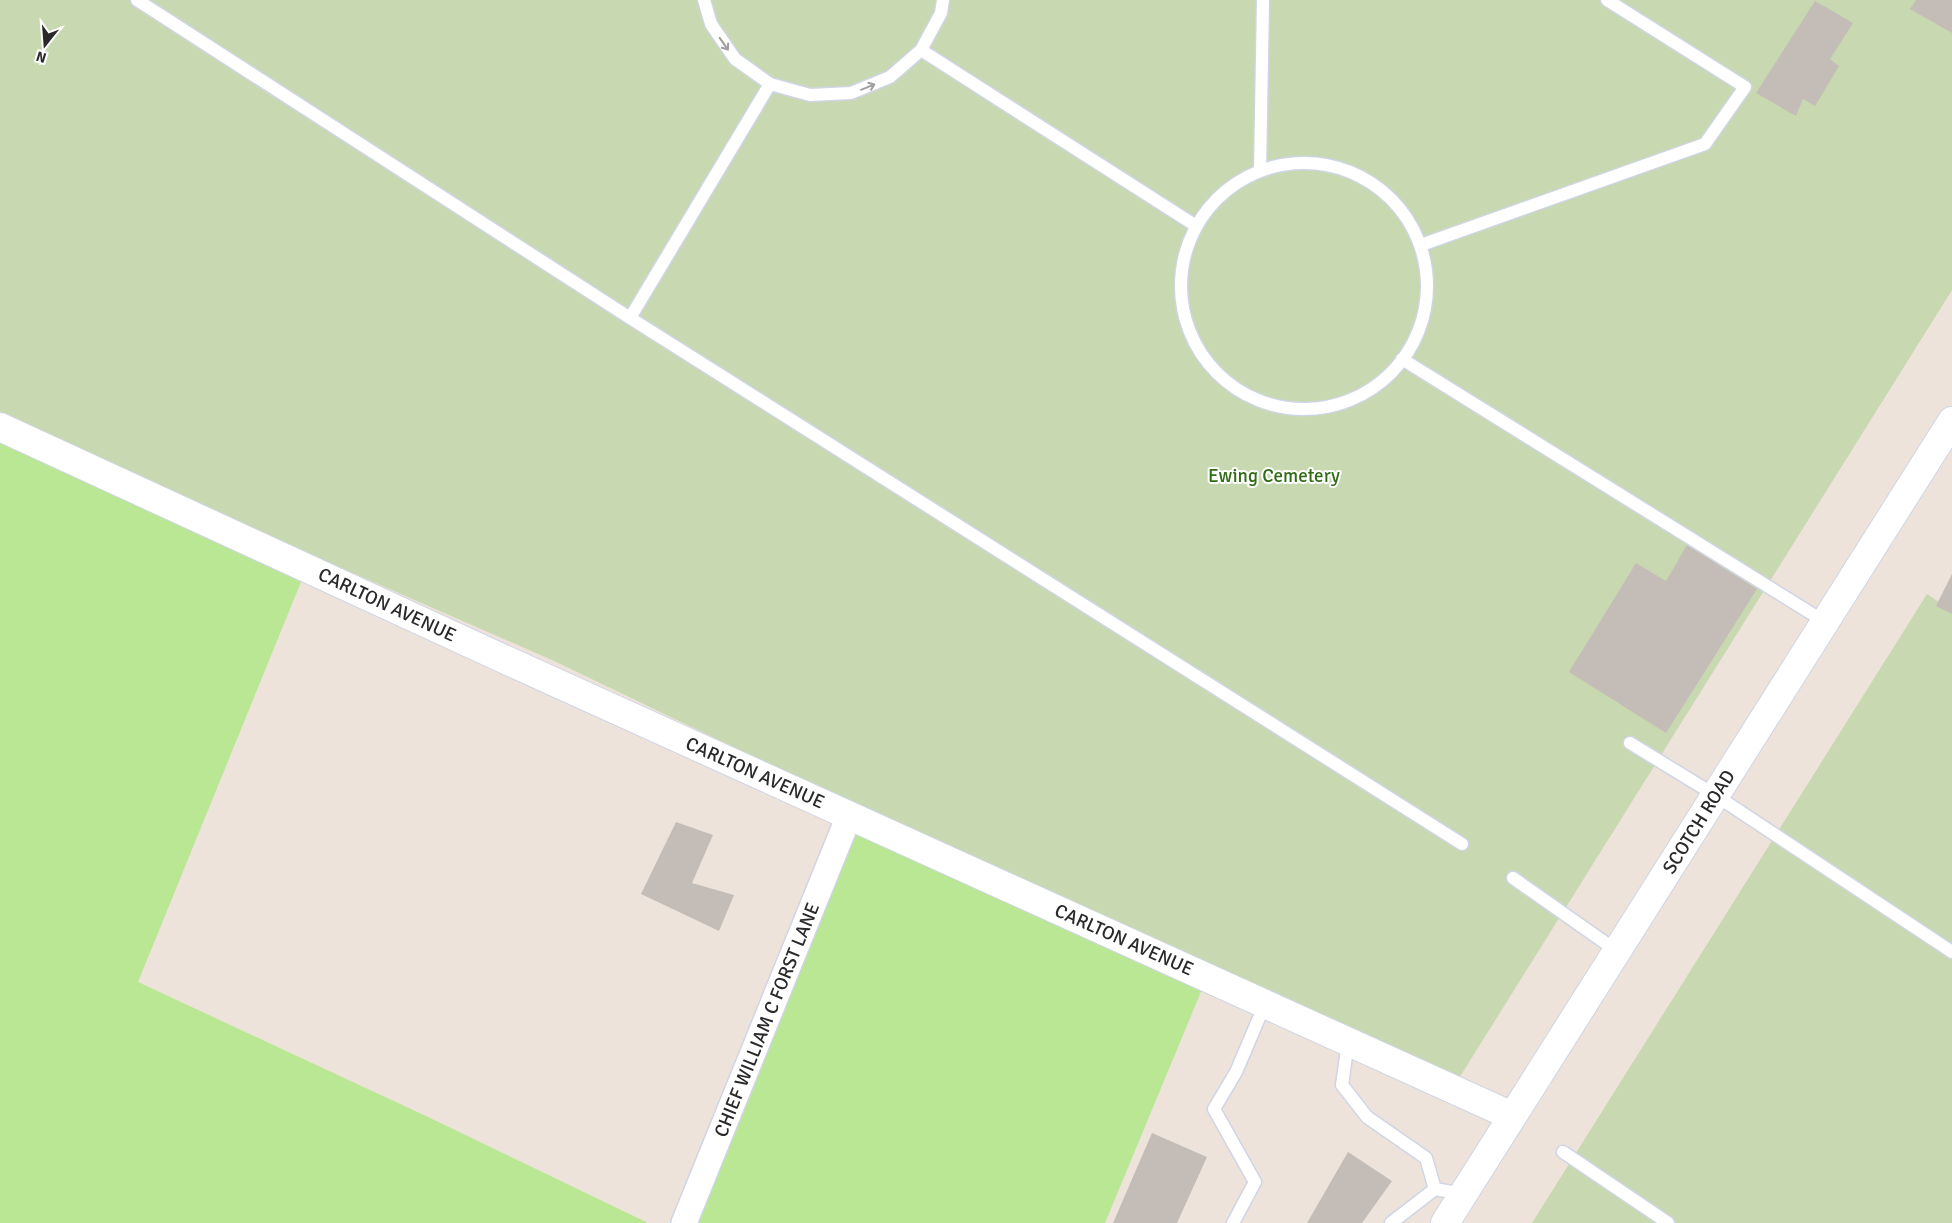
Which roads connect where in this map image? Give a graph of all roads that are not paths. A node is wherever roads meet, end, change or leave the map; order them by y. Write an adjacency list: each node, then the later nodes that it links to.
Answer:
1 (137, 0): 11 (lane)
2 (704, 0): 7 (lane, one-way to 7)
3 (943, 0): 6 (lane)
4 (1263, 0): 8 (lane)
5 (1607, 0): 10 (lane)
6 (921, 50): 7 (lane, one-way to 6); 9 (lane)
7 (770, 84): 11 (lane)
8 (1260, 171): 9 (lane); 10 (lane)
9 (1194, 224): 12 (lane)
10 (1421, 245): 12 (lane)
11 (630, 318): 19 (lane)
12 (1402, 359): 15 (lane)
13 (1952, 421): 15 (street, SCOTCH ROAD)
14 (0, 427): 18 (street, CARLTON AVENUE)
15 (1825, 622): 17 (street, SCOTCH ROAD)
16 (1630, 743): 17 (lane)
17 (1716, 795): 21 (street, SCOTCH ROAD); 22 (lane)
18 (850, 816): 23 (street, CARLTON AVENUE); 29 (street, CHIEF WILLIAM C FORST LANE)
19 (1462, 844)
20 (1513, 878): 21 (lane)
21 (1618, 950): 25 (street, SCOTCH ROAD)
22 (1952, 952)
23 (1265, 1004): 24 (street, CARLTON AVENUE); 30 (lane)
24 (1348, 1042): 25 (street, CARLTON AVENUE); 27 (lane)
25 (1512, 1116): 28 (street, SCOTCH ROAD)
26 (1562, 1152): 33 (lane)
27 (1435, 1190): 28 (lane); 31 (lane)
28 (1464, 1194): 32 (street, SCOTCH ROAD)
29 (684, 1223)
30 (1233, 1223)
31 (1391, 1223)
32 (1445, 1223)
33 (1668, 1223)

